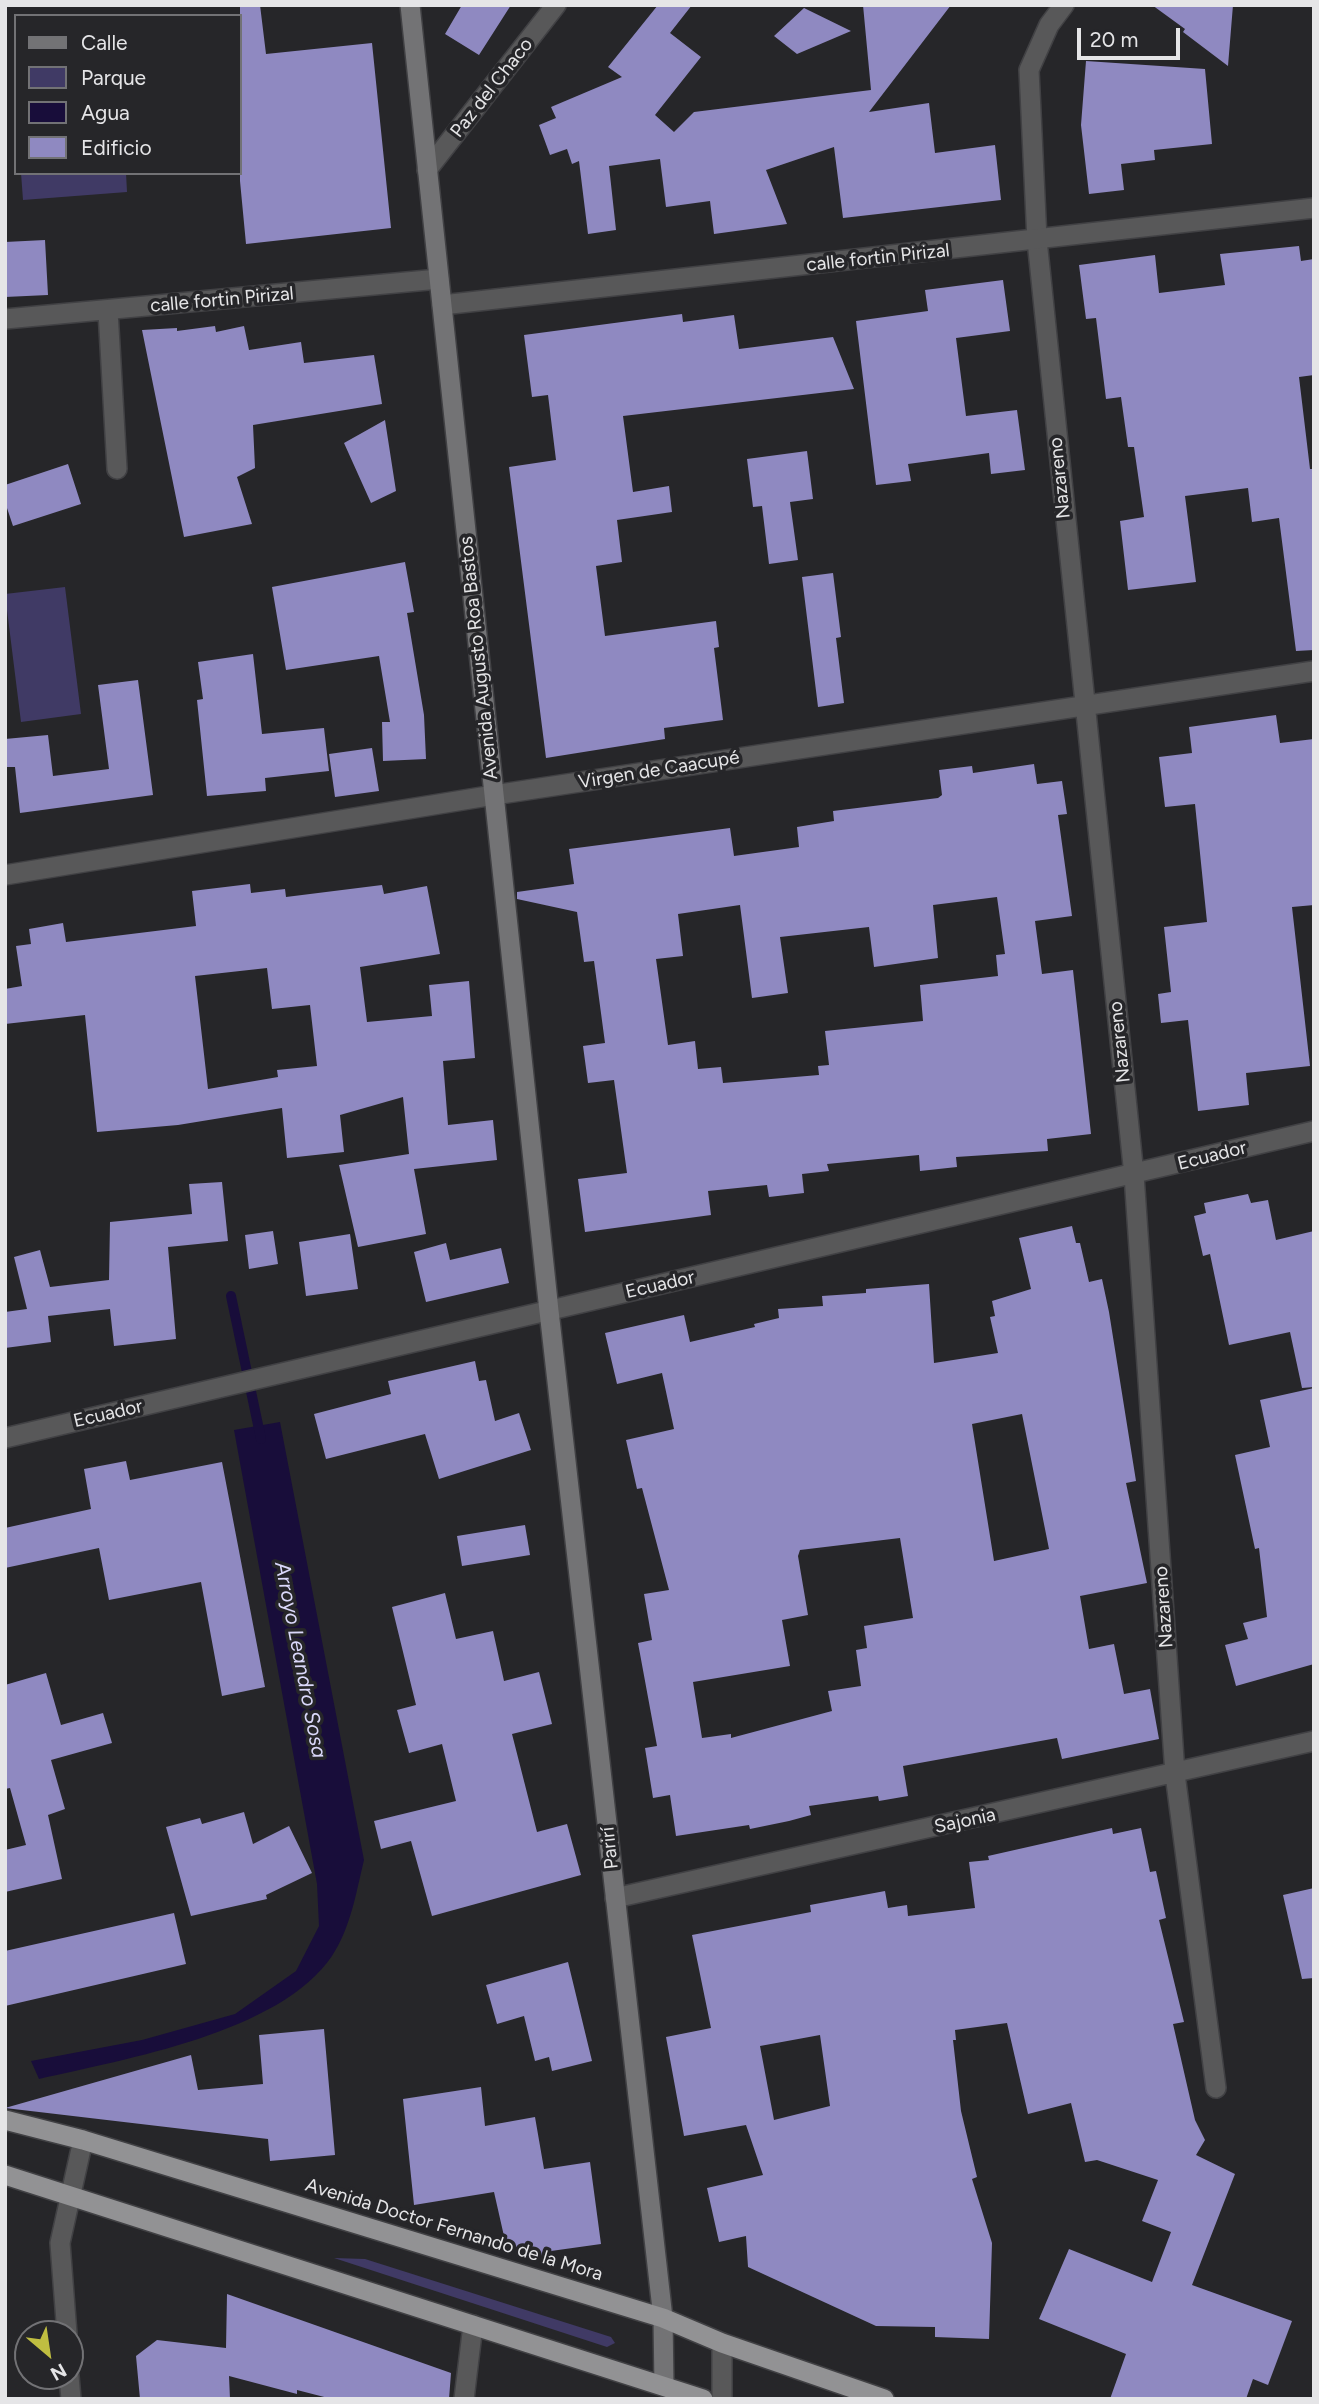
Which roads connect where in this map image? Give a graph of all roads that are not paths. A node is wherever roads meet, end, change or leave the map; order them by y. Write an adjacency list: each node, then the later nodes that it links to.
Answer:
1 (410, 5): 4 (main road, Avenida Augusto Roa Bastos)
2 (556, 5): 4 (street, Paz del Chaco)
3 (1065, 5): 6 (street, Nazareno)
4 (428, 170): 7 (main road, Avenida Augusto Roa Bastos)
5 (1314, 208): 6 (street, calle fortin Pirizal)
6 (1037, 240): 8 (street, calle fortin Pirizal); 13 (street, Nazareno)
7 (439, 279): 8 (main road, Avenida Augusto Roa Bastos); 9 (street, calle fortin Pirizal)
8 (442, 305): 14 (main road, Avenida Augusto Roa Bastos)
9 (108, 311): 10 (street, calle fortin Pirizal); 11 (street)
10 (5, 318)
11 (117, 469)
12 (1314, 671): 13 (street, Virgen de Caacupé)
13 (1083, 706): 14 (street, Virgen de Caacupé); 17 (street, Nazareno)
14 (494, 795): 15 (street, Virgen de Caacupé); 18 (main road, Avenida Augusto Roa Bastos)
15 (5, 875)
16 (1314, 1131): 17 (street, Ecuador)
17 (1134, 1175): 18 (street, Ecuador); 21 (street, Nazareno)
18 (549, 1311): 19 (street, Ecuador); 22 (main road, Parirí)
19 (5, 1438)
20 (1314, 1741): 21 (street, Sajonia)
21 (1175, 1774): 22 (street, Sajonia); 23 (street, Nazareno)
22 (615, 1898): 28 (main road, Parirí)
23 (1216, 2088)
24 (5, 2120): 25 (highway, Avenida Doctor Fernando de la Mora)
25 (83, 2140): 27 (street); 28 (highway, Avenida Doctor Fernando de la Mora)
26 (5, 2175): 27 (highway)
27 (69, 2197): 29 (street); 30 (highway)
28 (663, 2318): 31 (highway, Avenida Doctor Fernando de la Mora); 32 (main road, Parirí)
29 (65, 2320)
30 (473, 2325): 32 (highway); 33 (street)
31 (722, 2343): 35 (street); 36 (highway, Avenida Doctor Fernando de la Mora)
32 (664, 2386): 34 (highway)
33 (464, 2399)
34 (703, 2399)
35 (722, 2399)
36 (884, 2399)

